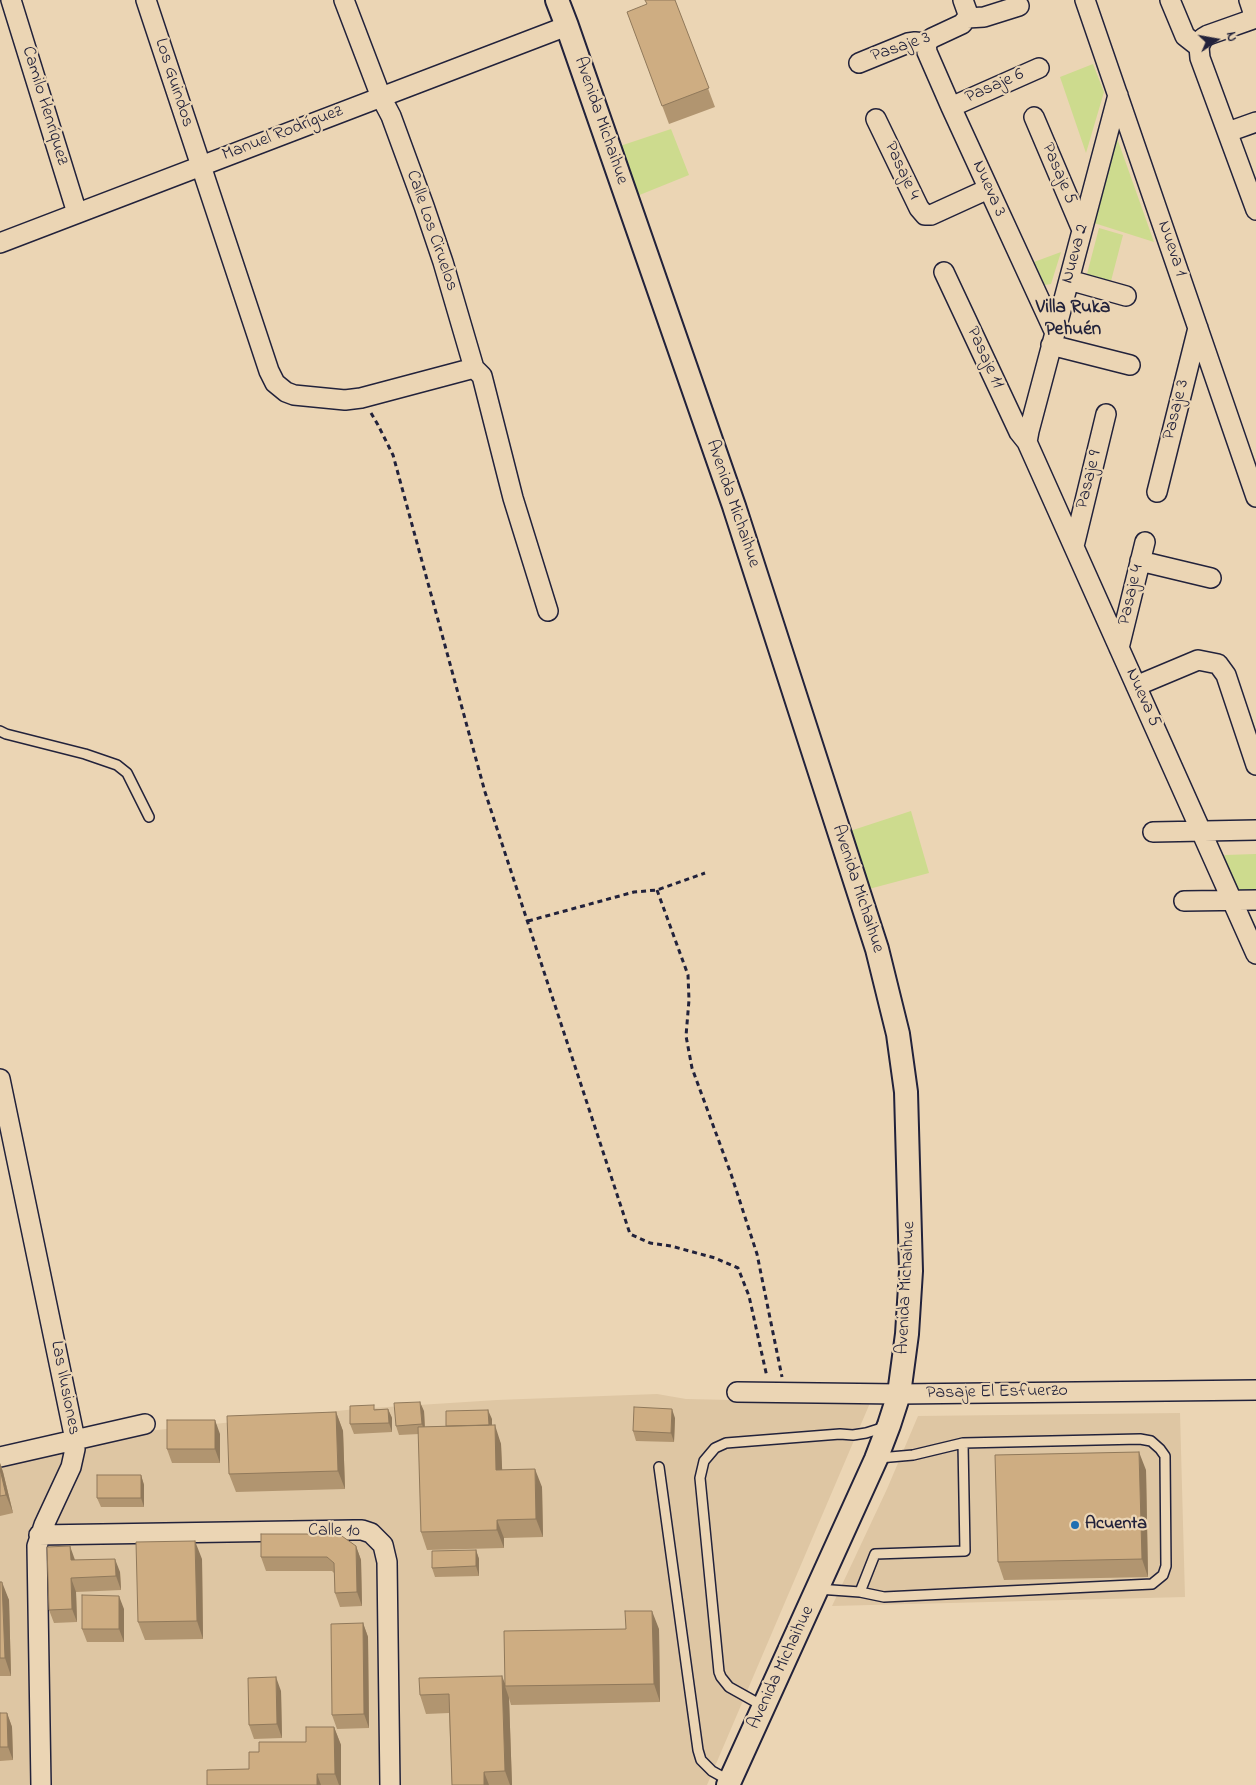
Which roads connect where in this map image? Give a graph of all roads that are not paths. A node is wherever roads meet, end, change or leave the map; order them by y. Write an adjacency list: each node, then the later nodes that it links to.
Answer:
1 (11, 0): 26 (street, Camilo Henríquez)
2 (146, 0): 23 (street, Los Guindos)
3 (344, 0): 17 (street, Calle Los Ciruelos)
4 (1085, 0): 16 (street, Nueva 1)
5 (1170, 0): 13 (street)
6 (1249, 0): 10 (street)
7 (561, 1): 11 (street, Avenida Michaihue)
8 (1019, 6): 9 (street)
9 (965, 9): 12 (street, Pasaje 3)
10 (1256, 18): 13 (street)
11 (567, 26): 17 (street, Manuel Rodríguez); 60 (street, Avenida Michaihue)
12 (926, 43): 14 (street, Pasaje 3); 18 (street, Nueva 3)
13 (1199, 47): 22 (street)
14 (859, 63)
15 (1039, 68): 18 (street, Pasaje 6)
16 (1118, 95): 27 (street, Nueva 2); 32 (street, Nueva 1)
17 (381, 96): 23 (street, Manuel Rodríguez); 35 (street, Calle Los Ciruelos)
18 (951, 107): 24 (street, Nueva 3)
19 (1034, 117): 27 (street, Pasaje 5)
20 (876, 118): 24 (street, Pasaje 4)
21 (1256, 122): 22 (street)
22 (1228, 132): 25 (street)
23 (200, 166): 26 (street, Manuel Rodríguez); 35 (street, Los Guindos)
24 (988, 189): 33 (street, Nueva 3)
25 (1256, 210)
26 (77, 213): 28 (street, Manuel Rodríguez)
27 (1082, 230): 30 (street, Nueva 2)
28 (0, 243)
29 (944, 272): 37 (street, Pasaje 11)
30 (1069, 280): 31 (street); 33 (street, Nueva 2)
31 (1126, 296)
32 (1198, 328): 38 (street, Pasaje 3); 39 (street, Nueva 1)
33 (1053, 339): 34 (street); 37 (street, Nueva 2)
34 (1130, 365)
35 (474, 368): 44 (street, Calle Los Ciruelos)
36 (1106, 414): 41 (street, Pasaje 9)
37 (1027, 442): 41 (street, Nueva 5)
38 (1157, 492)
39 (1256, 497)
40 (1145, 542): 42 (street, Pasaje 4)
41 (1074, 546): 45 (street, Nueva 5)
42 (1140, 561): 43 (street); 45 (street, Pasaje 4)
43 (1210, 578)
44 (548, 611)
45 (1119, 648): 46 (street, Nueva 5)
46 (1136, 686): 48 (street); 52 (street, Nueva 5)
47 (0, 730): 49 (lane)
48 (1256, 765)
49 (149, 817)
50 (1256, 830): 52 (street)
51 (1153, 832): 52 (street)
52 (1201, 832): 53 (street, Nueva 5)
53 (1232, 900): 54 (street); 55 (street); 56 (street, Nueva 5)
54 (1256, 900)
55 (1184, 902)
56 (1256, 954)
57 (0, 1080): 63 (street, Las Ilusiones)
58 (1256, 1390): 60 (street, Pasaje El Esfuerzo)
59 (738, 1392): 60 (street, Pasaje El Esfuerzo)
60 (898, 1394): 62 (street, Avenida Michaihue)
61 (145, 1424): 63 (street)
62 (890, 1425): 66 (street, Avenida Michaihue); 71 (lane)
63 (75, 1440): 65 (street); 68 (street, Las Ilusiones)
64 (963, 1443): 66 (lane); 70 (lane); 70 (lane)
65 (0, 1457)
66 (876, 1458): 69 (street, Avenida Michaihue)
67 (659, 1467): 72 (lane)
68 (40, 1535): 73 (street, Las Ilusiones); 74 (street, Calle 10)
69 (818, 1589): 70 (lane); 71 (street, Avenida Michaihue)
70 (860, 1592)
71 (764, 1707): 72 (street, Avenida Michaihue)
72 (729, 1783)
73 (41, 1785)
74 (390, 1785)

